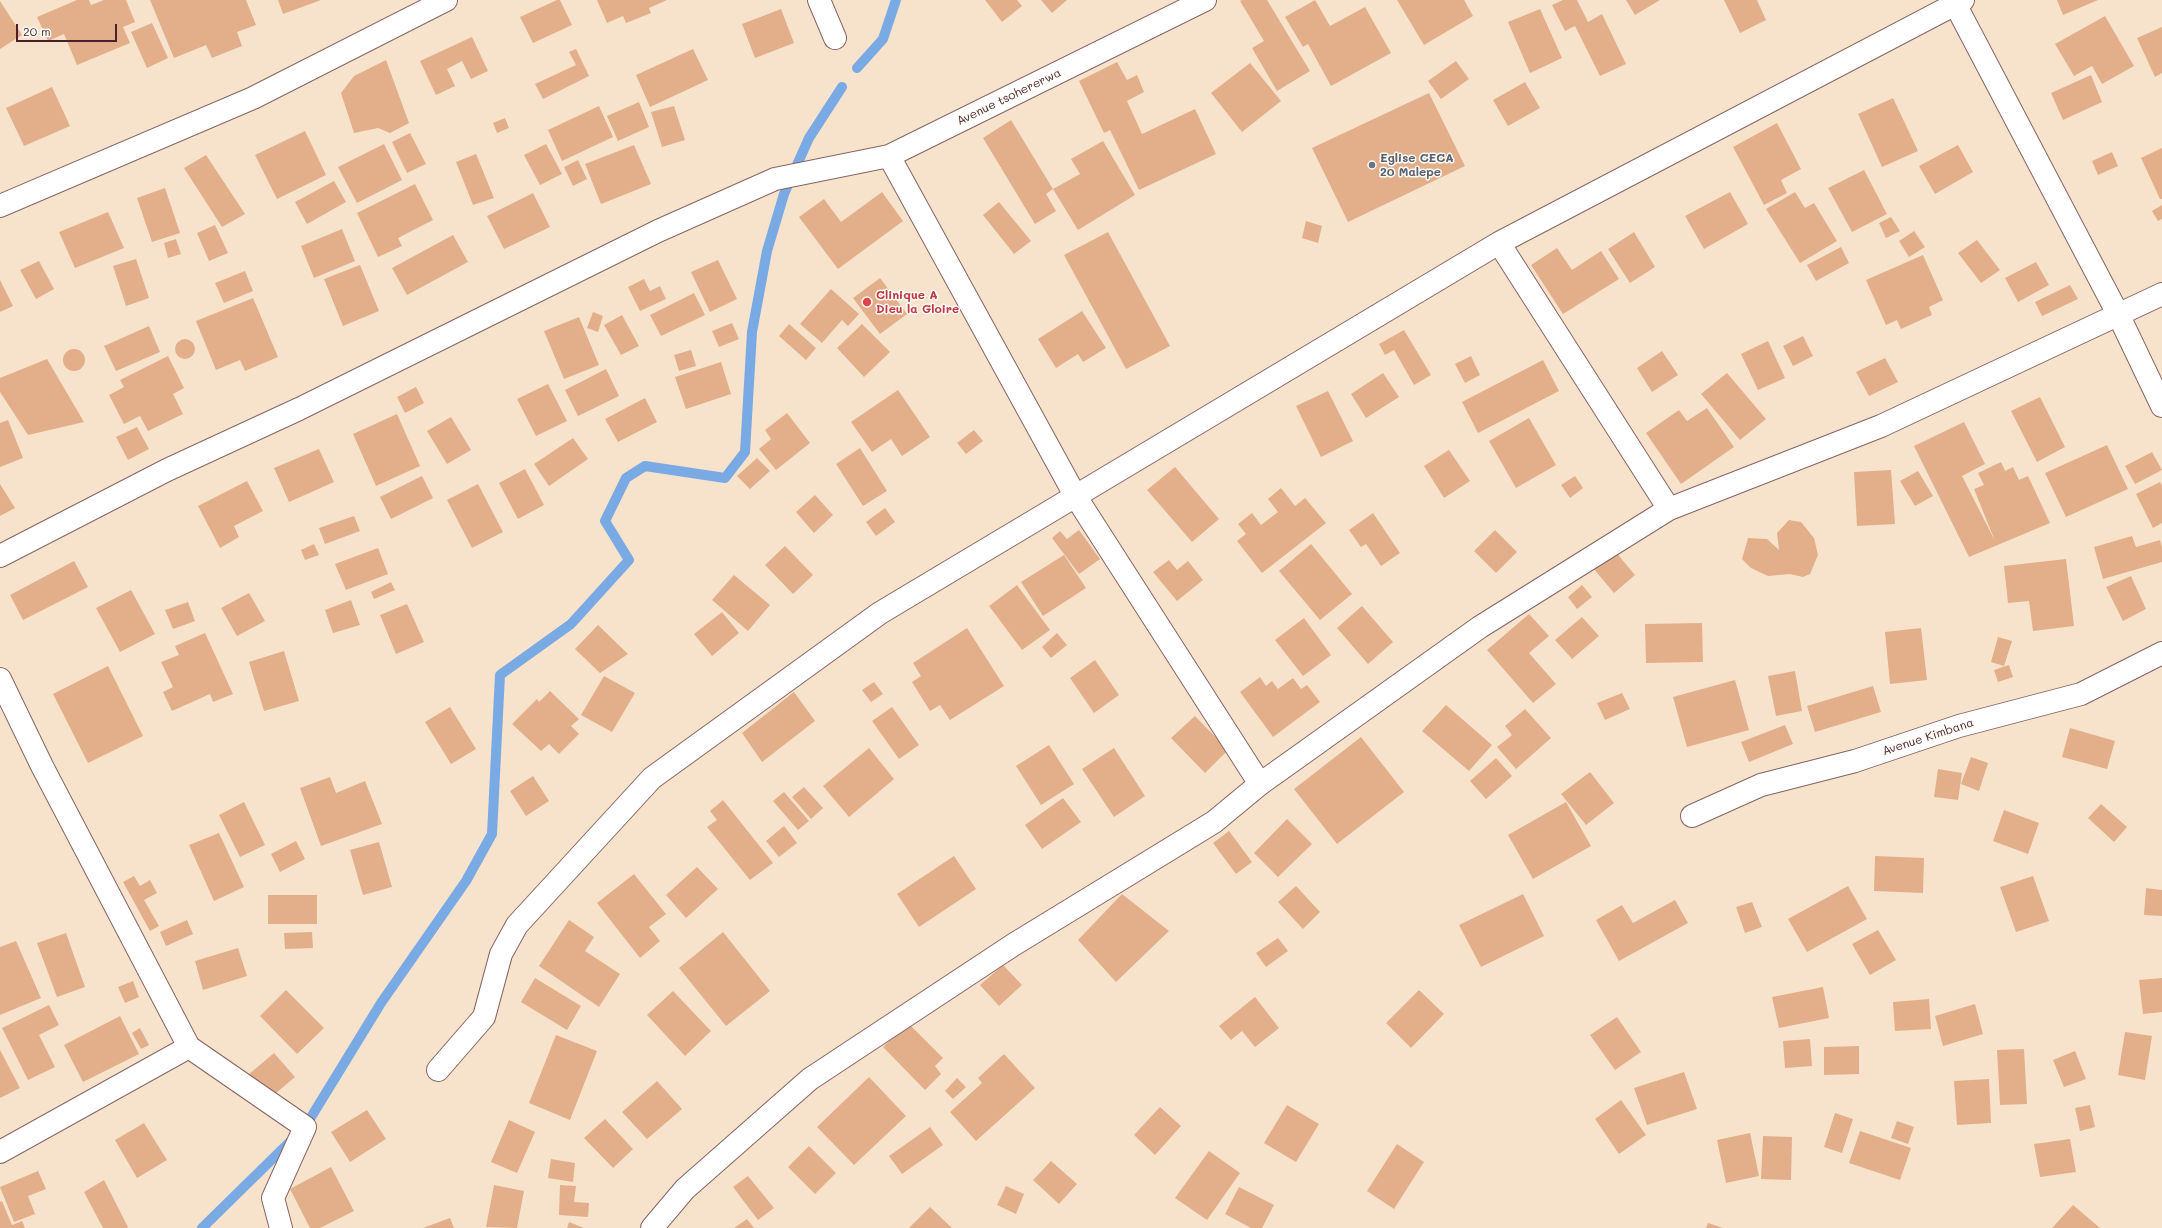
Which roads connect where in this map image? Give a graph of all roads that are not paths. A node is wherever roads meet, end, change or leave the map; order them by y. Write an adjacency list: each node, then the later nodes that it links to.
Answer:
1 (446, 0): 7 (street)
2 (819, 0): 5 (street)
3 (1205, 0): 6 (street, Avenue tsohererwa)
4 (1957, 1): 8 (street); 10 (street)
5 (835, 38)
6 (889, 156): 12 (street); 14 (street, Avenue tsohererwa)
7 (0, 206)
8 (1499, 243): 12 (street); 13 (street)
9 (2162, 294): 10 (street)
10 (2118, 314): 11 (street); 13 (street)
11 (2162, 406)
12 (1076, 497): 17 (street); 20 (street)
13 (1669, 509): 17 (street)
14 (0, 556)
15 (2162, 652): 18 (street, Avenue Kimbana)
16 (0, 679): 19 (street)
17 (1260, 784): 23 (street)
18 (1692, 816)
19 (189, 1046): 21 (street); 22 (street)
20 (438, 1070)
21 (0, 1152)
22 (281, 1228)
23 (652, 1228)

